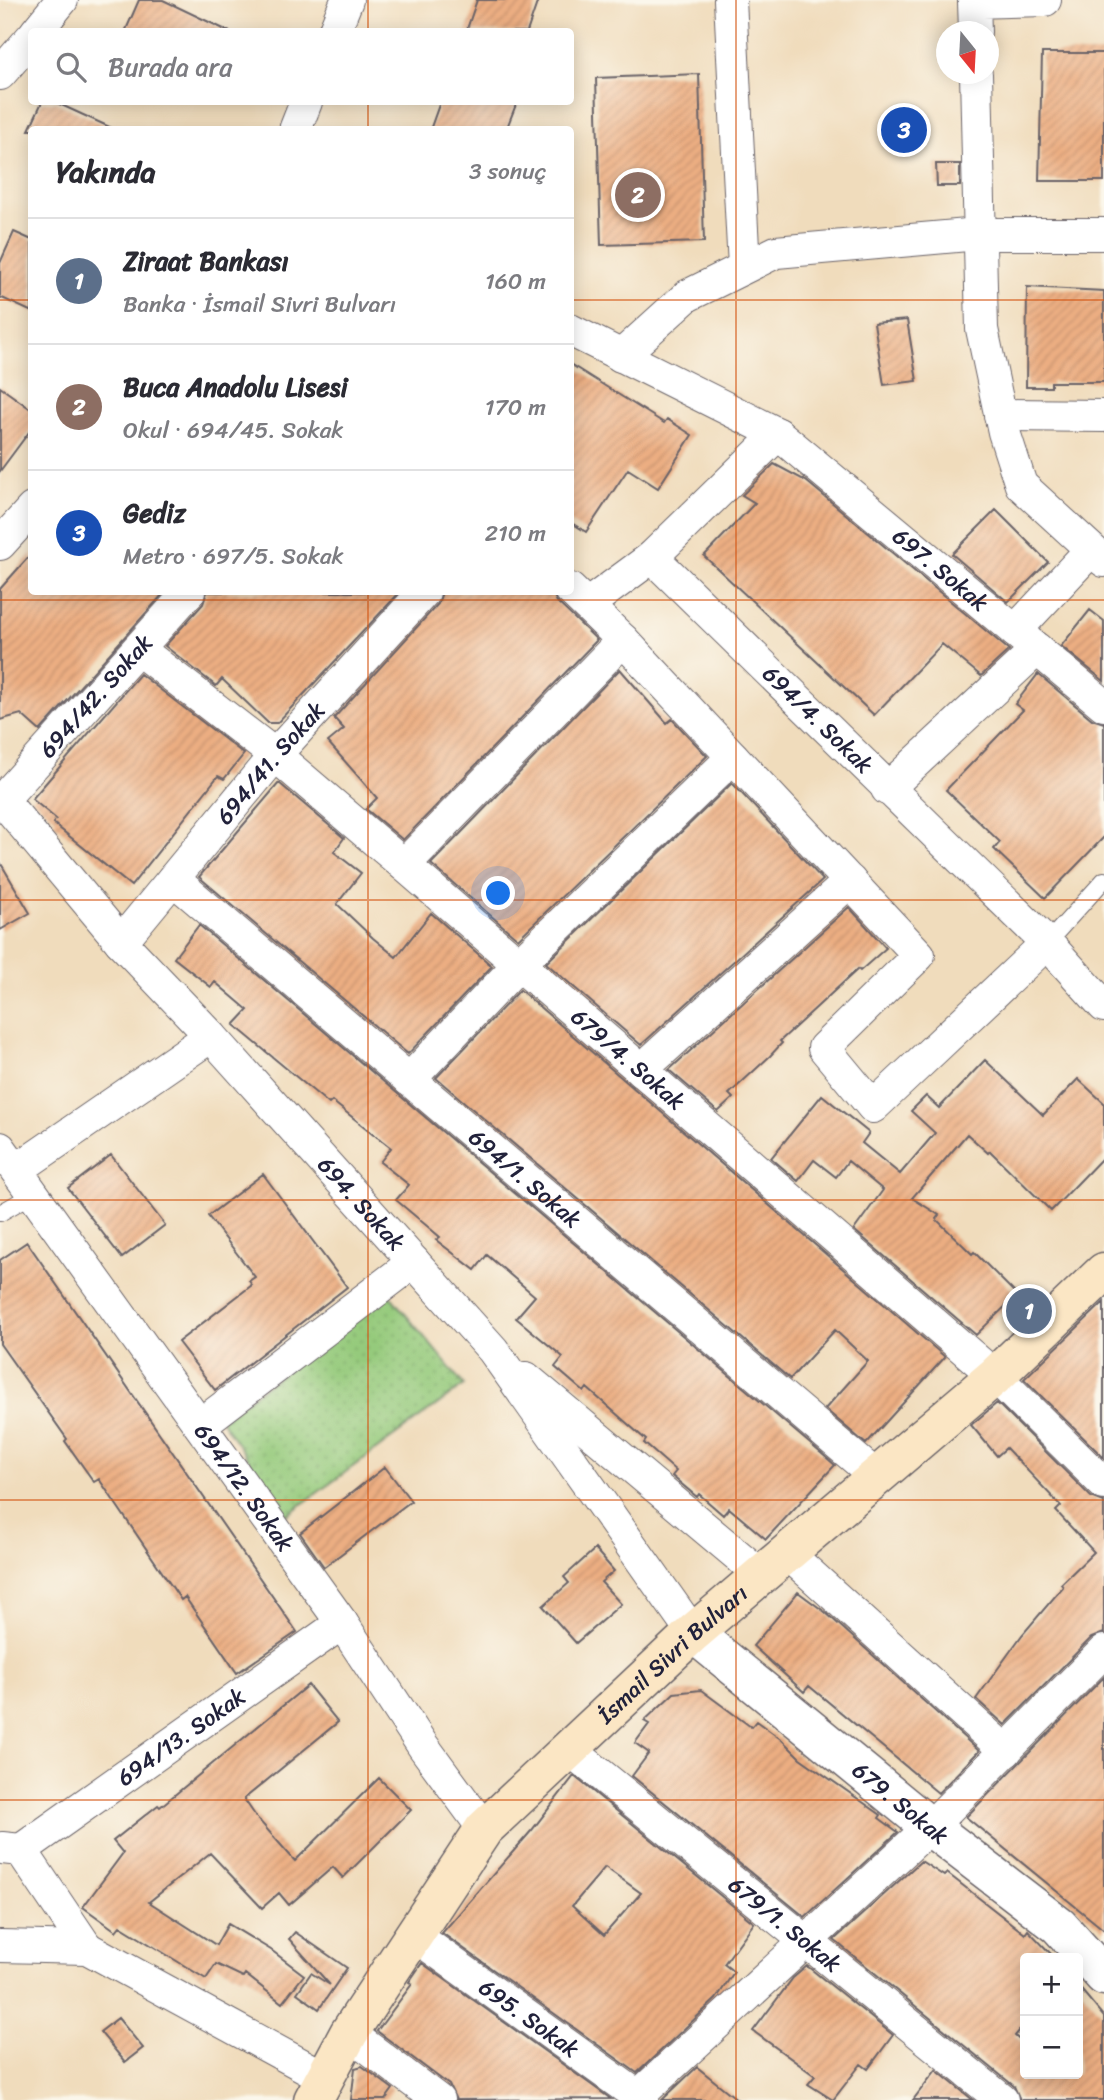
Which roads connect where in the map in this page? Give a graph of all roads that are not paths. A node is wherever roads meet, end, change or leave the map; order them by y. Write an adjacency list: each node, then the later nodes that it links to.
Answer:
1 (62, 0): 6 (street)
2 (346, 0): 7 (street)
3 (730, 0): 15 (street)
4 (1045, 0): 5 (street)
5 (975, 17)
6 (39, 28)
7 (336, 28)
8 (28, 42): 9 (street)
9 (0, 74)
10 (976, 84): 13 (street)
11 (305, 105): 12 (street)
12 (297, 126)
13 (979, 234): 14 (street); 15 (street); 18 (street)
14 (1104, 234)
15 (744, 267): 17 (street)
16 (574, 332): 17 (street, 697. Sokak)
17 (621, 356): 20 (street, 697. Sokak)
18 (1000, 415): 19 (street); 23 (street)
19 (1104, 416)
20 (778, 435): 24 (street); 29 (street, 697. Sokak)
21 (28, 513): 22 (street)
22 (0, 544)
23 (1098, 556): 29 (street)
24 (652, 557): 27 (street); 34 (street, 694/4. Sokak)
25 (186, 595): 30 (street, 694/42. Sokak)
26 (421, 595): 32 (street, 694/41. Sokak)
27 (579, 597): 28 (street)
28 (623, 640): 33 (street); 36 (street)
29 (1026, 640): 31 (street, 697. Sokak); 34 (street)
30 (138, 649): 32 (street, 679/4. Sokak); 35 (street, 694/42. Sokak)
31 (1104, 705)
32 (275, 755): 36 (street, 679/4. Sokak); 37 (street, 694/41. Sokak)
33 (733, 757): 39 (street); 42 (street)
34 (887, 789): 41 (street, 694/4. Sokak)
35 (1, 798): 40 (street, 694. Sokak)
36 (404, 865): 42 (street, 679/4. Sokak)
37 (173, 879): 40 (street, 694/41. Sokak); 46 (street, 694/1. Sokak)
38 (1104, 880): 41 (lane)
39 (850, 881): 41 (street); 45 (street)
40 (121, 942): 44 (street, 694. Sokak)
41 (1046, 943): 43 (street, 694/4. Sokak)
42 (519, 964): 45 (street, 679/4. Sokak); 46 (street)
43 (1104, 1006)
44 (211, 1036): 47 (street); 49 (street, 694. Sokak)
45 (641, 1070): 52 (street, 679/4. Sokak)
46 (409, 1080): 54 (street, 694/1. Sokak)
47 (18, 1170): 48 (lane); 53 (street, 694/12. Sokak)
48 (0, 1213)
49 (414, 1262): 51 (street, 694. Sokak); 53 (street)
50 (1104, 1272): 52 (main road, İsmail Sivri Bulvarı)
51 (493, 1350): 56 (street); 58 (street, 694. Sokak)
52 (995, 1376): 54 (main road, İsmail Sivri Bulvarı); 55 (street, 679/4. Sokak)
53 (200, 1425): 57 (street, 694/12. Sokak)
54 (877, 1477): 56 (main road, İsmail Sivri Bulvarı)
55 (1104, 1484)
56 (774, 1564): 58 (main road, İsmail Sivri Bulvarı); 61 (street)
57 (342, 1623): 63 (street, 694/12. Sokak); 64 (street, 694/13. Sokak)
58 (693, 1633): 60 (main road, İsmail Sivri Bulvarı); 62 (street, 679. Sokak)
59 (1101, 1661): 61 (street)
60 (569, 1749): 63 (main road, İsmail Sivri Bulvarı); 66 (street, 679/1. Sokak)
61 (1006, 1751): 62 (street)
62 (930, 1827): 66 (street); 69 (street, 679. Sokak)
63 (484, 1829): 65 (main road, İsmail Sivri Bulvarı)
64 (11, 1849): 68 (street)
65 (414, 1935): 70 (main road, İsmail Sivri Bulvarı); 72 (street, 695. Sokak)
66 (807, 1940): 72 (street); 74 (street, 679/1. Sokak)
67 (0, 1946): 68 (street)
68 (87, 1948): 71 (street)
69 (1104, 1976)
70 (349, 2033): 71 (main road, İsmail Sivri Bulvarı); 73 (street)
71 (319, 2088)
72 (638, 2099)
73 (438, 2100)
74 (1002, 2100)

